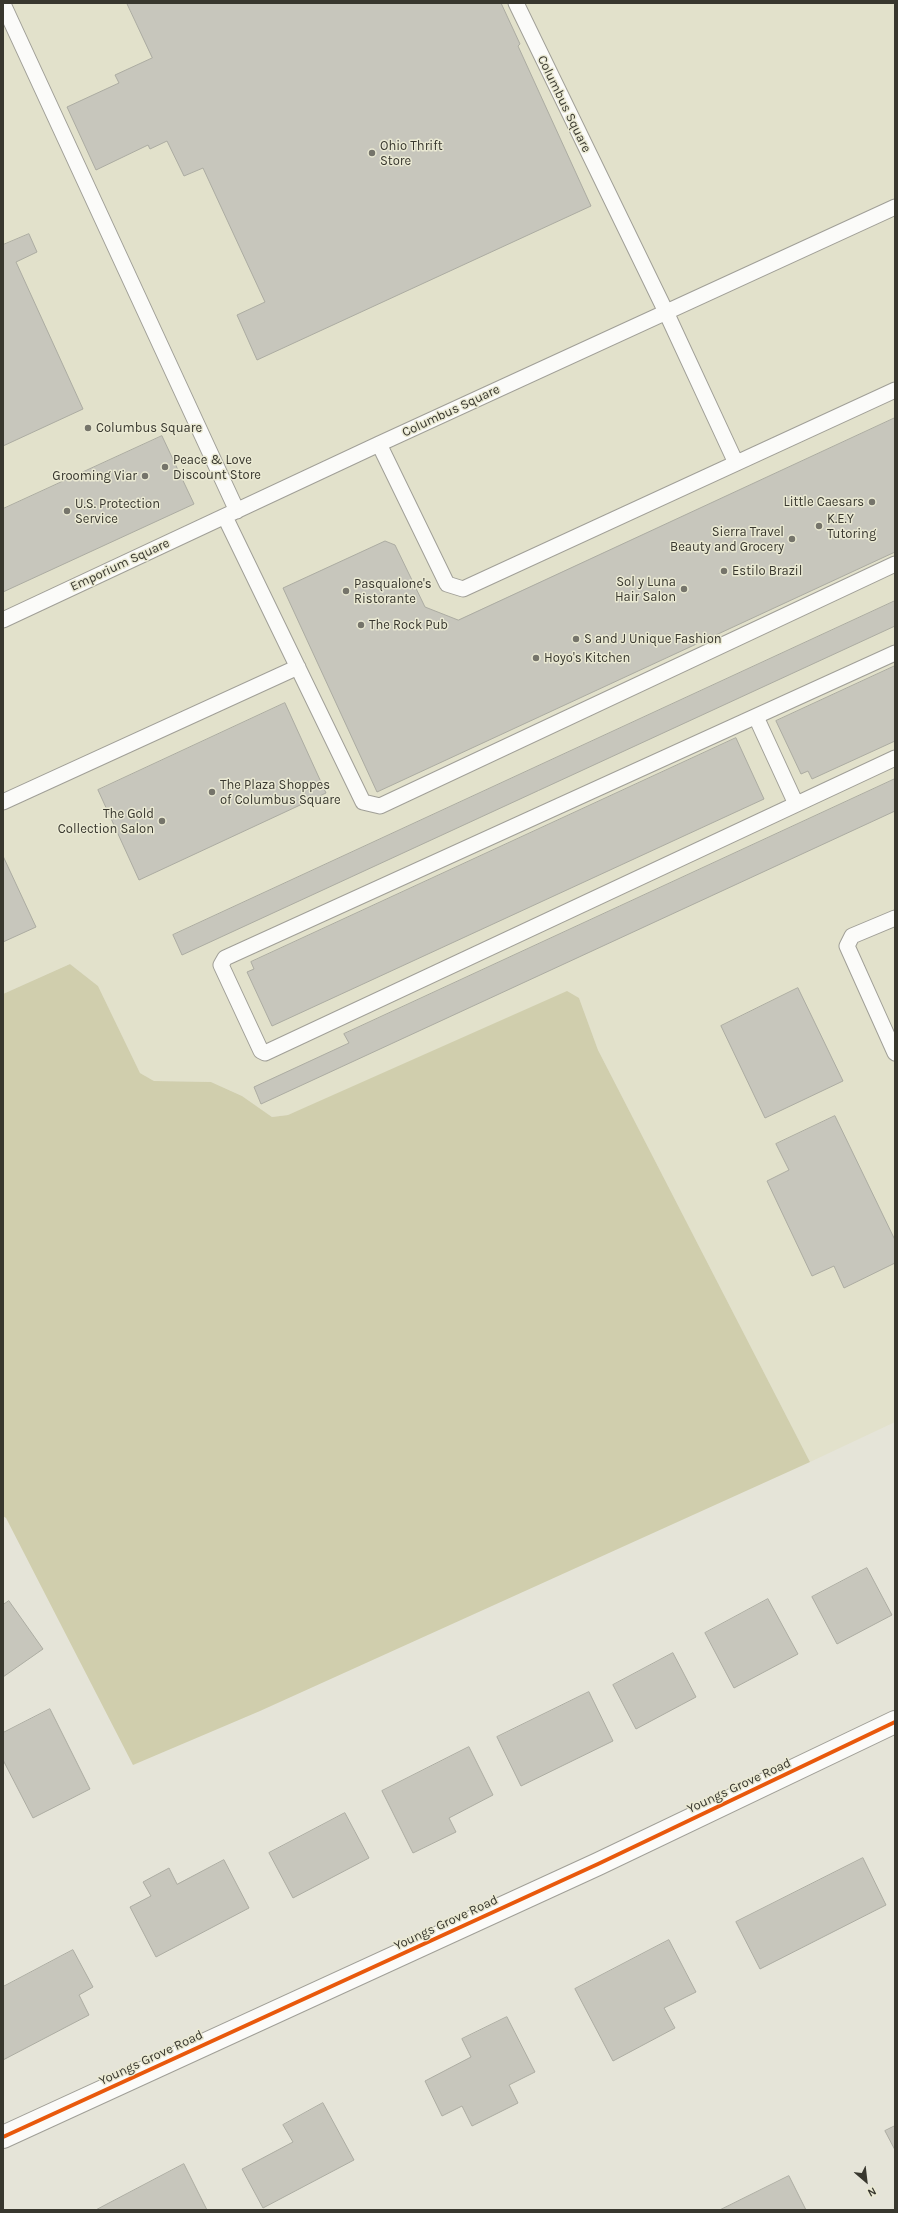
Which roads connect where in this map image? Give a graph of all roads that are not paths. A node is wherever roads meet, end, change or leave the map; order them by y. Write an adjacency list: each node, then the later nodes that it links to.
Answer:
1 (516, 3): 4 (lane, Columbus Square)
2 (3, 4): 8 (lane)
3 (895, 207): 4 (lane, Columbus Square)
4 (666, 312): 6 (lane, Columbus Square); 7 (lane, Columbus Square)
5 (895, 390): 7 (lane)
6 (379, 444): 7 (lane); 8 (lane, Columbus Square)
7 (736, 463)
8 (231, 514): 10 (lane, Emporium Square); 12 (lane)
9 (895, 564): 12 (lane)
10 (3, 620)
11 (895, 654): 13 (lane)
12 (298, 668): 15 (lane)
13 (756, 717): 16 (lane); 16 (lane)
14 (895, 758): 16 (lane)
15 (3, 802)
16 (796, 804)
17 (895, 918): 18 (lane)
18 (895, 1053)
19 (895, 1722): 20 (street, Youngs Grove Road)
20 (3, 2137)

